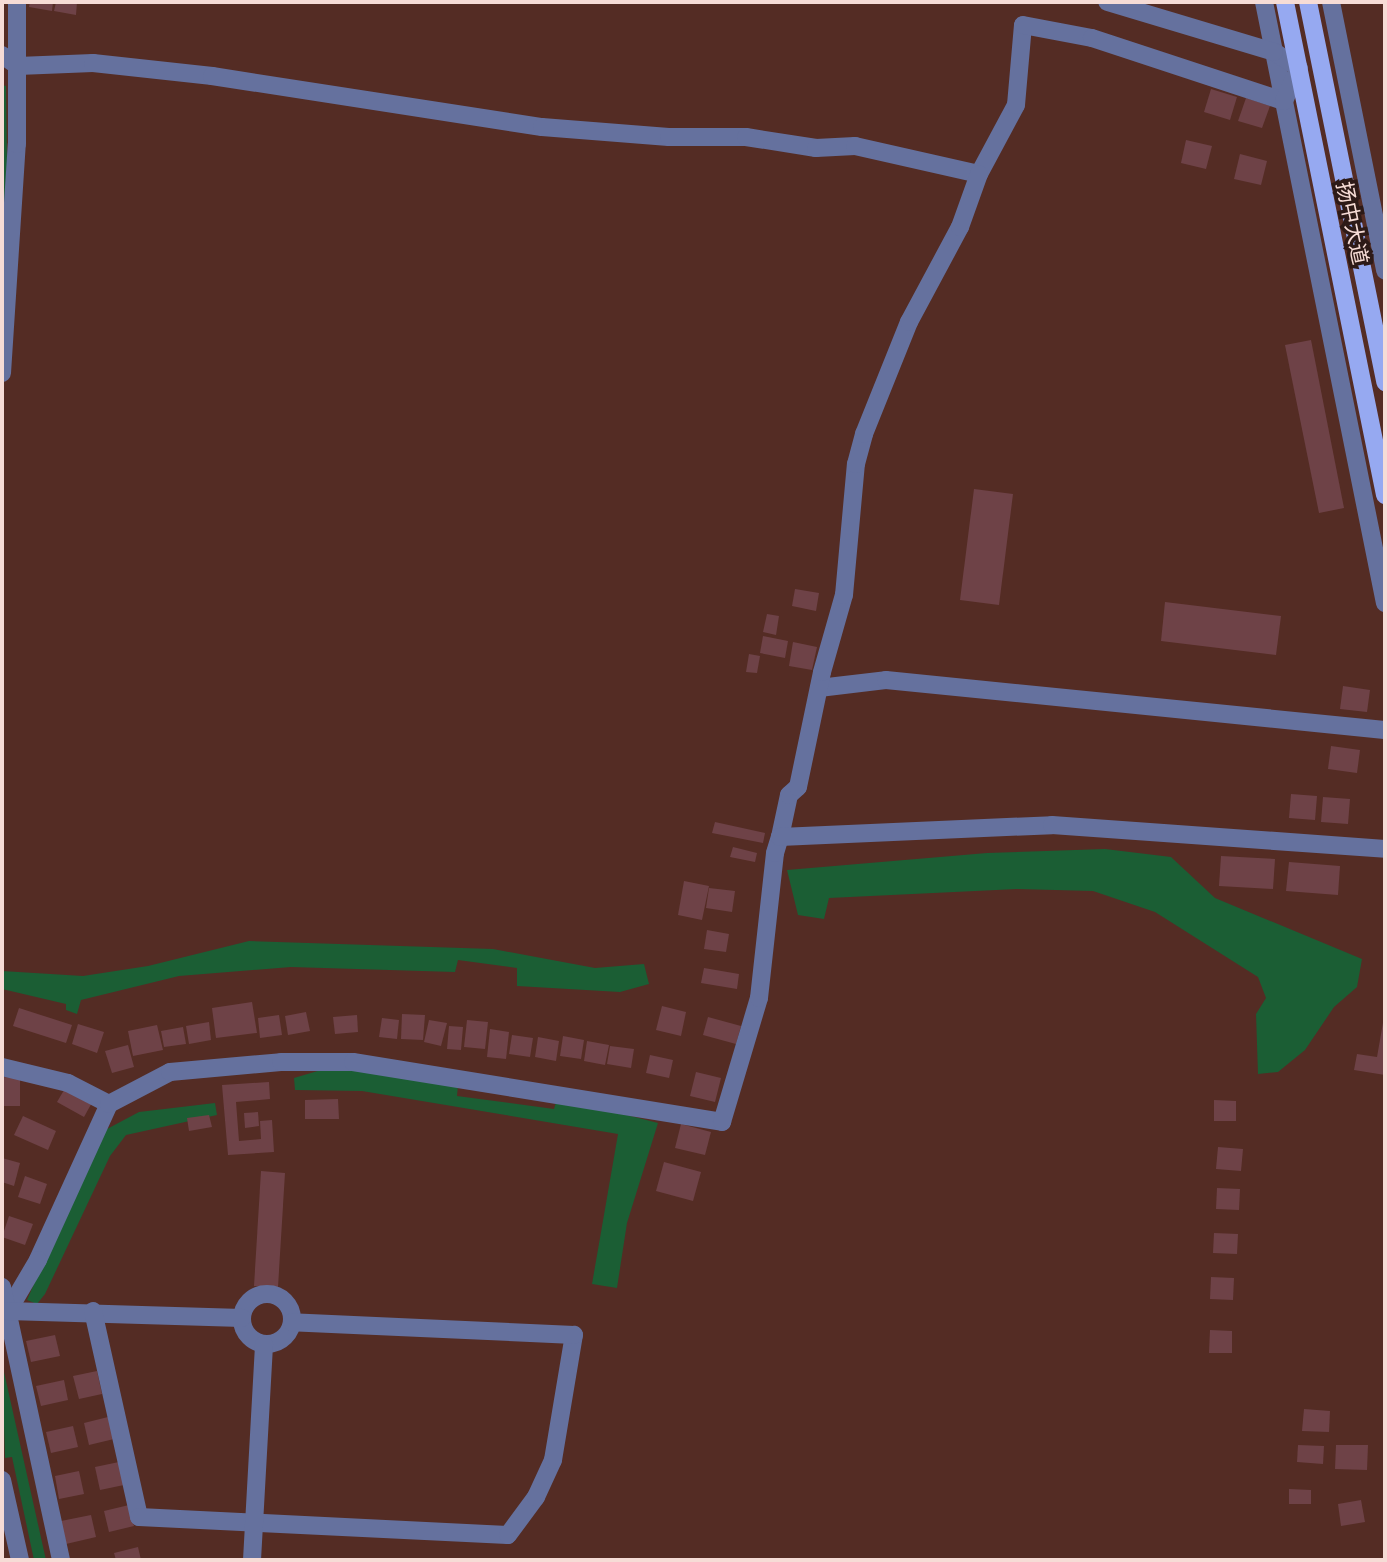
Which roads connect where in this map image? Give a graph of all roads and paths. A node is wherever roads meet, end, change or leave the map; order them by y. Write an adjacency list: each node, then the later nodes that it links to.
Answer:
1 (17, 2): 10 (street)
2 (1107, 2): 7 (street)
3 (1264, 2): 7 (street)
4 (1285, 2): 11 (main road, 扬中大道)
5 (1308, 2): 9 (main road, 扬中大道)
6 (1331, 2): 14 (street)
7 (1275, 52): 11 (street); 12 (street)
8 (2, 55): 10 (street)
9 (1320, 62): 11 (main road); 15 (main road, 扬中大道)
10 (18, 66): 13 (street); 17 (street)
11 (1298, 68): 12 (street); 16 (main road, 扬中大道)
12 (1284, 101): 13 (street); 20 (street)
13 (979, 174): 21 (street)
14 (1385, 267): 15 (street)
15 (1362, 269): 16 (main road); 18 (main road, 扬中大道)
16 (1340, 273): 19 (main road, 扬中大道)
17 (2, 365)
18 (1385, 382)
19 (1385, 495)
20 (1385, 603)
21 (820, 688): 22 (street); 23 (street)
22 (1385, 730)
23 (780, 837): 24 (street); 26 (street)
24 (1385, 849)
25 (2, 1067): 26 (street)
26 (110, 1104): 28 (street)
27 (2, 1287): 28 (street)
28 (8, 1311): 29 (street); 36 (street)
29 (93, 1311): 30 (street); 34 (street)
30 (242, 1318): 31 (street); 32 (street)
31 (292, 1322): 32 (street); 34 (street)
32 (264, 1344): 34 (street)
33 (2, 1480): 35 (street)
34 (252, 1522): 37 (street)
35 (20, 1560)
36 (61, 1560)
37 (252, 1560)

